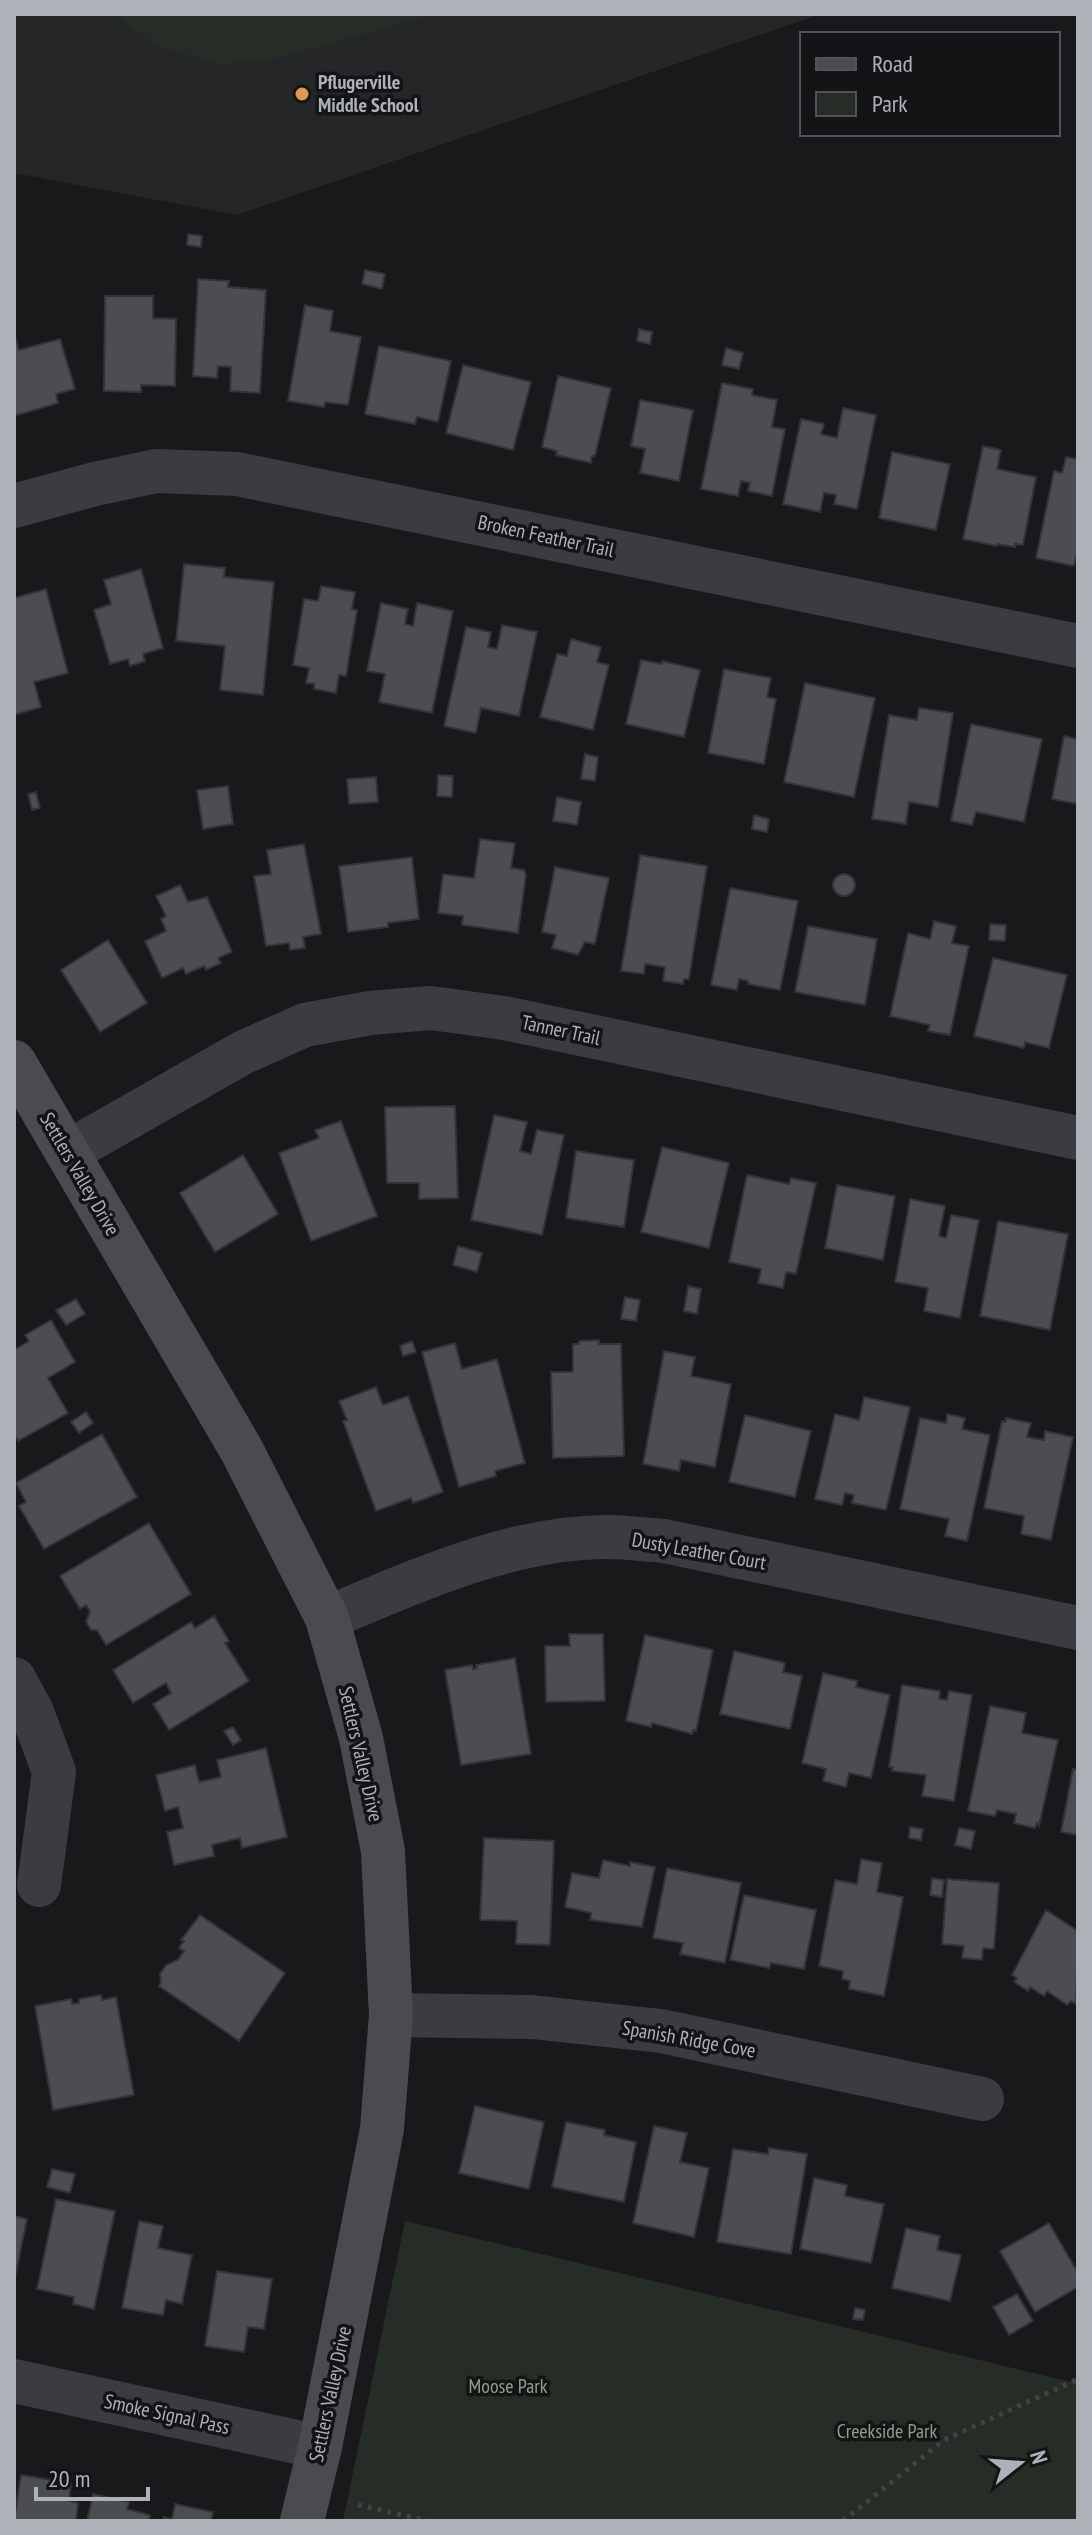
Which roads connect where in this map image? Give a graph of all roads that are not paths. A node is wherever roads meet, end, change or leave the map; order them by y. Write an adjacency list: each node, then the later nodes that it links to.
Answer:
1 (14, 506): 2 (street, Broken Feather Trail)
2 (1078, 646)
3 (14, 1062): 5 (street, Settlers Valley Drive)
4 (1078, 1138): 5 (street, Tanner Trail)
5 (68, 1152): 6 (street, Settlers Valley Drive)
6 (327, 1618): 7 (street, Dusty Leather Court); 10 (street, Settlers Valley Drive)
7 (1078, 1628)
8 (14, 1679): 9 (street)
9 (39, 1885)
10 (391, 2015): 11 (street, Spanish Ridge Cove); 13 (street, Settlers Valley Drive)
11 (982, 2099)
12 (14, 2381): 13 (street, Smoke Signal Pass)
13 (320, 2447): 14 (street, Settlers Valley Drive)
14 (302, 2521)

